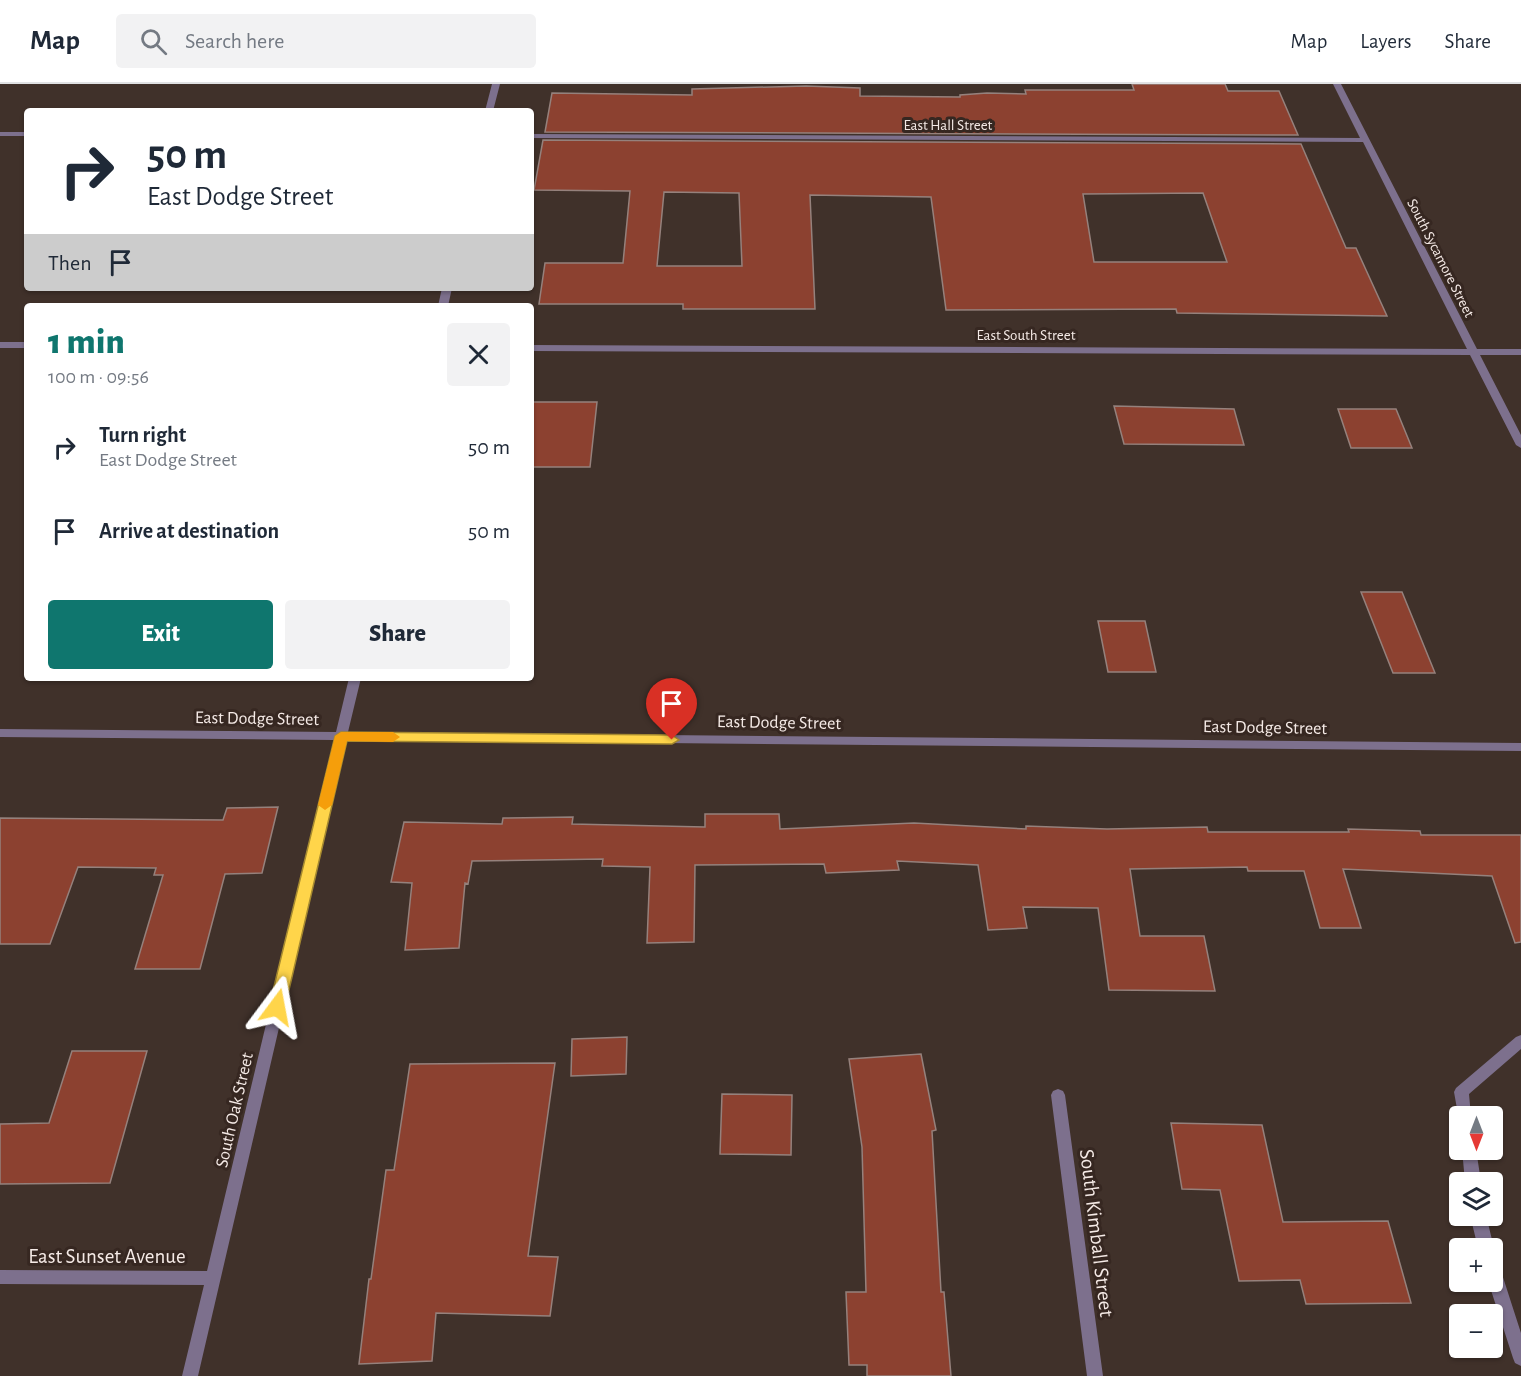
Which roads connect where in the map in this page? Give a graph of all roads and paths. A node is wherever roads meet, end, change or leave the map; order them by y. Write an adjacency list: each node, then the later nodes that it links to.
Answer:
1 (496, 84): 3 (street)
2 (1337, 84): 7 (street, South Sycamore Street)
3 (490, 108)
4 (0, 134): 5 (street)
5 (24, 134)
6 (534, 136): 7 (street, East Hall Street)
7 (1366, 140): 11 (street, South Sycamore Street)
8 (0, 345): 9 (street)
9 (24, 345)
10 (534, 348): 11 (street, East South Street)
11 (1474, 352): 12 (street, East South Street); 13 (street, South Sycamore Street)
12 (1521, 352)
13 (1521, 445)
14 (354, 681): 16 (street, South Oak Street)
15 (0, 733): 16 (street, East Dodge Street)
16 (341, 736): 17 (street, East Dodge Street); 22 (street, South Oak Street)
17 (1521, 747)
18 (1521, 1041): 20 (street)
19 (1058, 1095): 26 (street, South Kimball Street)
20 (1463, 1106)
21 (0, 1277): 22 (street, East Sunset Avenue)
22 (213, 1278): 25 (street, South Oak Street)
23 (1500, 1292): 24 (street)
24 (1521, 1358)
25 (190, 1376)
26 (1095, 1376)

